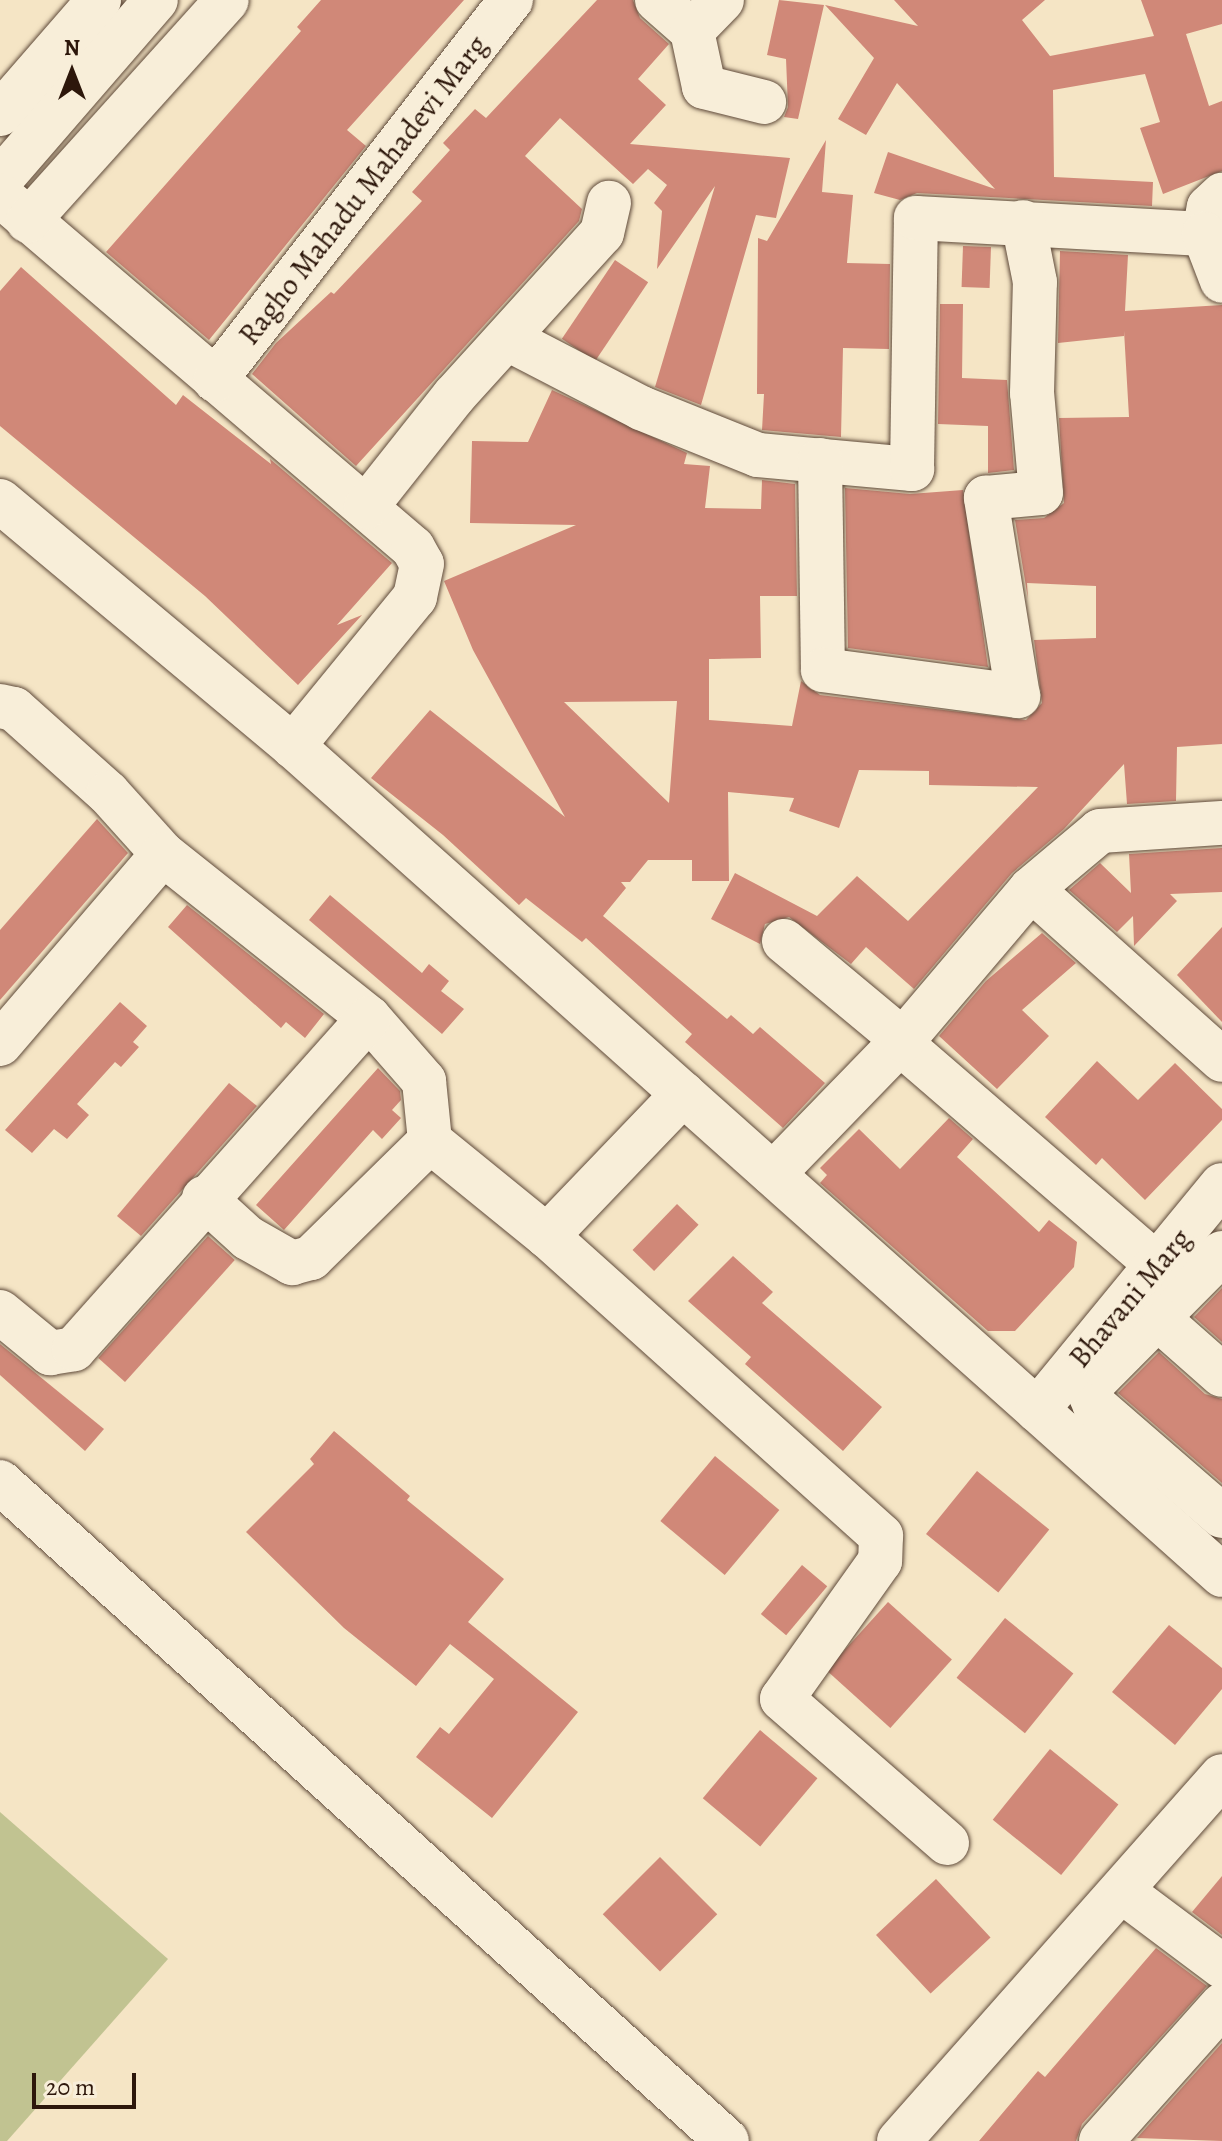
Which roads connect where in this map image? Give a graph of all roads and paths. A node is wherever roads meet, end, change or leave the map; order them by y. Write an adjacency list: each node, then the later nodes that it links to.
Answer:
1 (99, 0): 9 (street)
2 (156, 0): 10 (street)
3 (227, 0): 12 (street)
4 (511, 0): 18 (street, Ragho Mahadu Mahadevi Marg)
5 (657, 0): 7 (street)
6 (722, 0): 7 (street)
7 (692, 31): 8 (street)
8 (764, 102)
9 (0, 114)
10 (0, 180)
11 (1222, 195): 15 (street)
12 (14, 208): 18 (street)
13 (605, 218): 17 (street)
14 (1023, 222): 15 (street); 19 (street); 19 (street)
15 (1204, 234): 16 (street)
16 (1222, 281)
17 (510, 340): 19 (street); 21 (street)
18 (215, 380): 21 (street)
19 (820, 460)
20 (0, 501): 23 (street)
21 (366, 507): 23 (street)
22 (0, 706): 25 (street)
23 (293, 746): 32 (street)
24 (1222, 823): 26 (street)
25 (163, 854): 28 (street); 30 (street)
26 (1031, 889): 29 (street); 31 (street)
27 (784, 941): 29 (street)
28 (369, 1018): 33 (street); 36 (street)
29 (901, 1042): 34 (street); 39 (street)
30 (0, 1044)
31 (1222, 1060)
32 (683, 1094): 34 (street); 37 (street)
33 (430, 1141): 36 (street); 37 (street)
34 (773, 1174): 42 (street)
35 (1222, 1185): 39 (street, Bhavani Marg)
36 (204, 1198): 40 (street)
37 (547, 1236): 47 (street)
38 (1222, 1253): 39 (street)
39 (1149, 1293): 41 (street); 42 (street, Bhavani Marg); 44 (street)
40 (0, 1312)
41 (1222, 1375)
42 (1037, 1410): 45 (street)
43 (0, 1482): 51 (street)
44 (1222, 1516)
45 (1222, 1575)
46 (1222, 1776): 48 (street)
47 (947, 1843)
48 (1123, 1892): 49 (street); 52 (street)
49 (1222, 1966)
50 (1222, 2005): 53 (street)
51 (727, 2141)
52 (899, 2141)
53 (1101, 2141)

